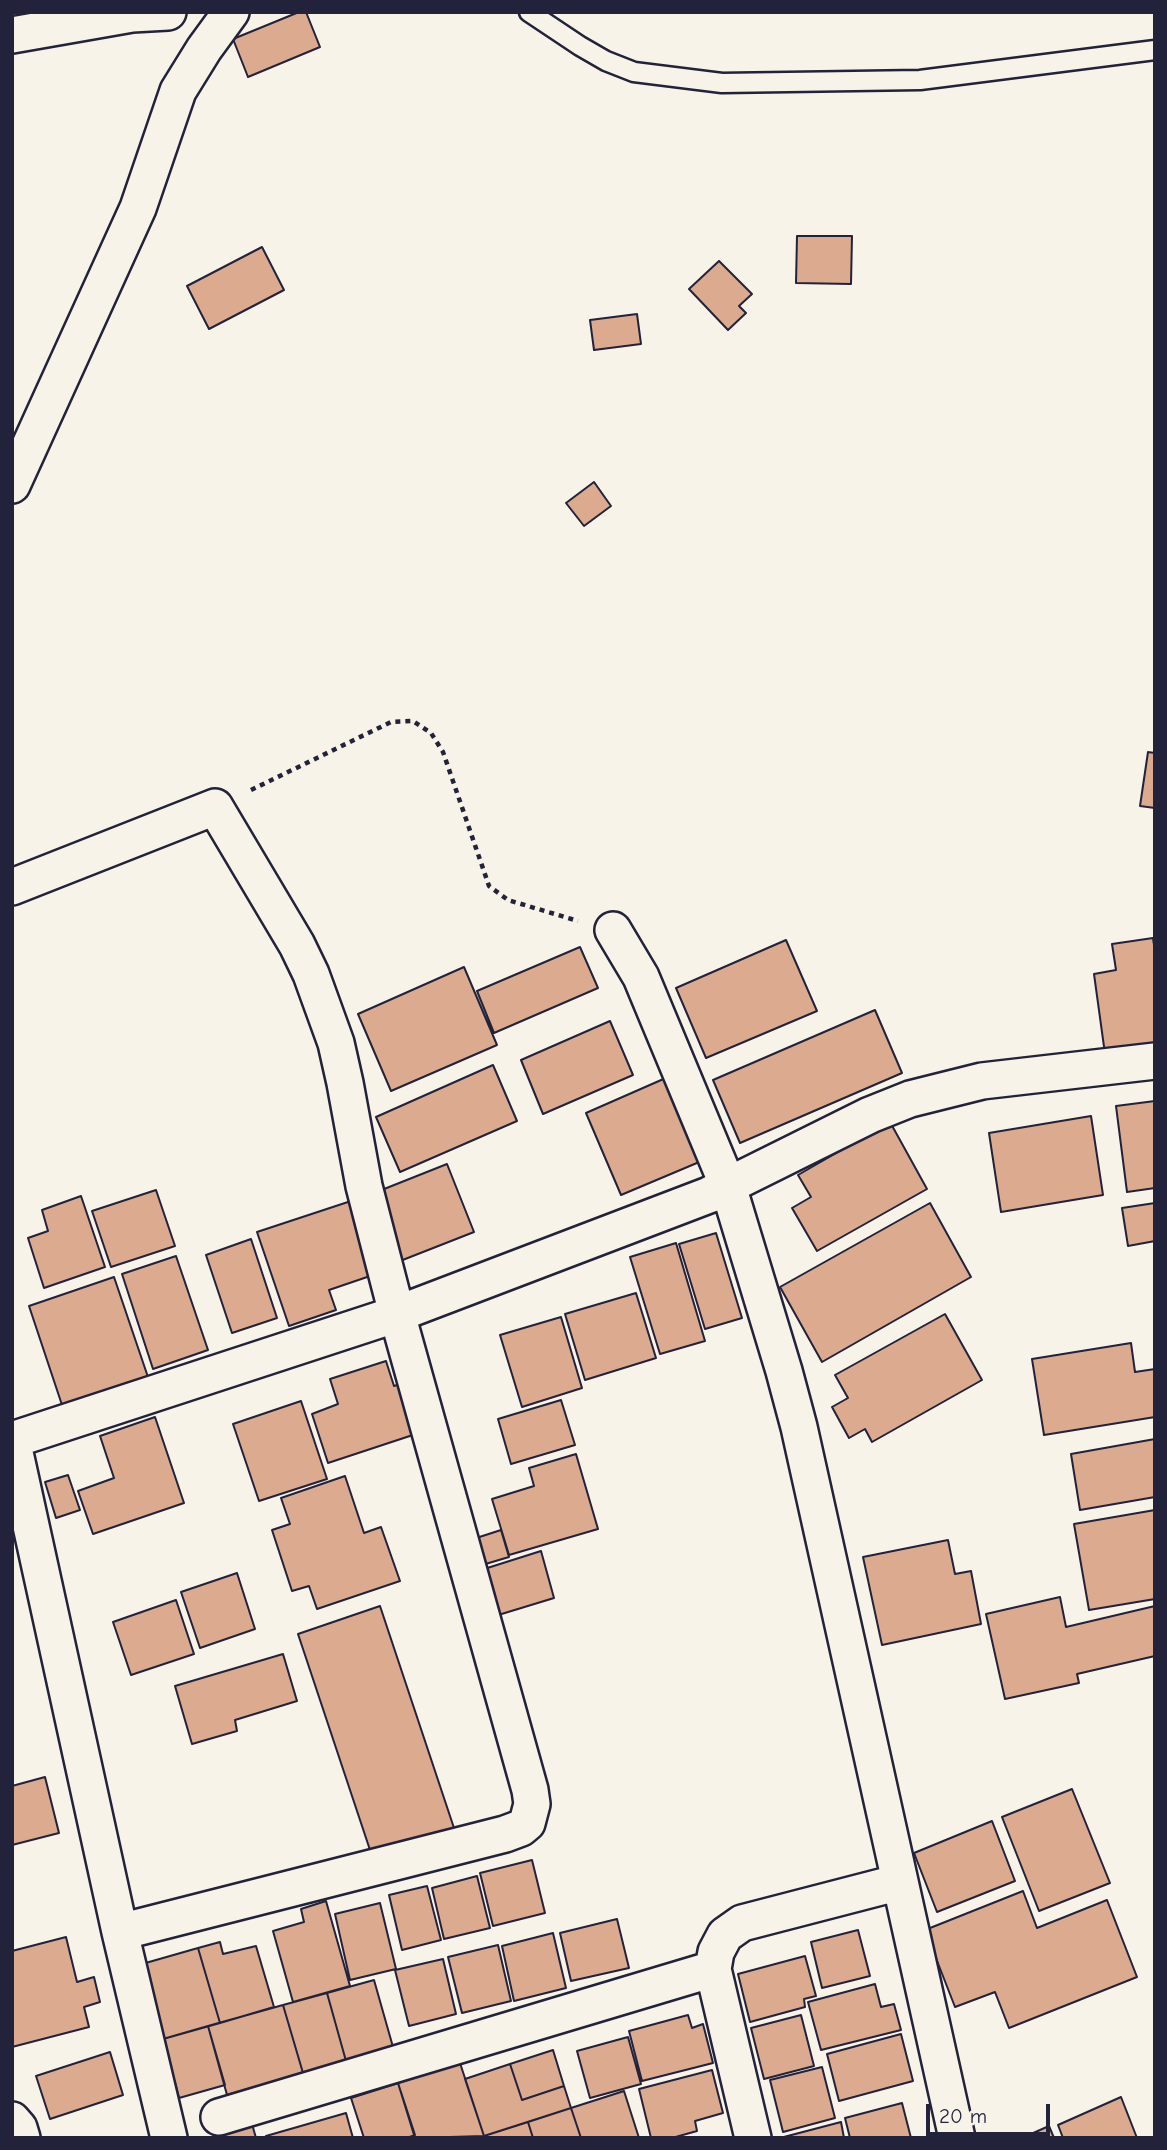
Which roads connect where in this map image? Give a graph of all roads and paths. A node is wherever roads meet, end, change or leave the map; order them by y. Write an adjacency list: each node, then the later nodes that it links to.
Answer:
1 (168, 12): 4 (street)
2 (231, 12): 7 (street)
3 (529, 12): 6 (lane)
4 (131, 13): 5 (street)
5 (12, 36)
6 (1155, 50)
7 (12, 485)
8 (215, 807): 9 (street); 10 (path); 13 (street)
9 (12, 887)
10 (613, 930): 12 (street)
11 (1155, 1061): 12 (street)
12 (729, 1185): 13 (street); 15 (street)
13 (397, 1314): 14 (street); 16 (street)
14 (12, 1440): 16 (street)
15 (900, 1882): 17 (street); 23 (street)
16 (120, 1931): 21 (street)
17 (713, 1969): 18 (street); 22 (street)
18 (219, 2118)
19 (12, 2120): 20 (street)
20 (22, 2138)
21 (169, 2138)
22 (753, 2138)
23 (957, 2138)

